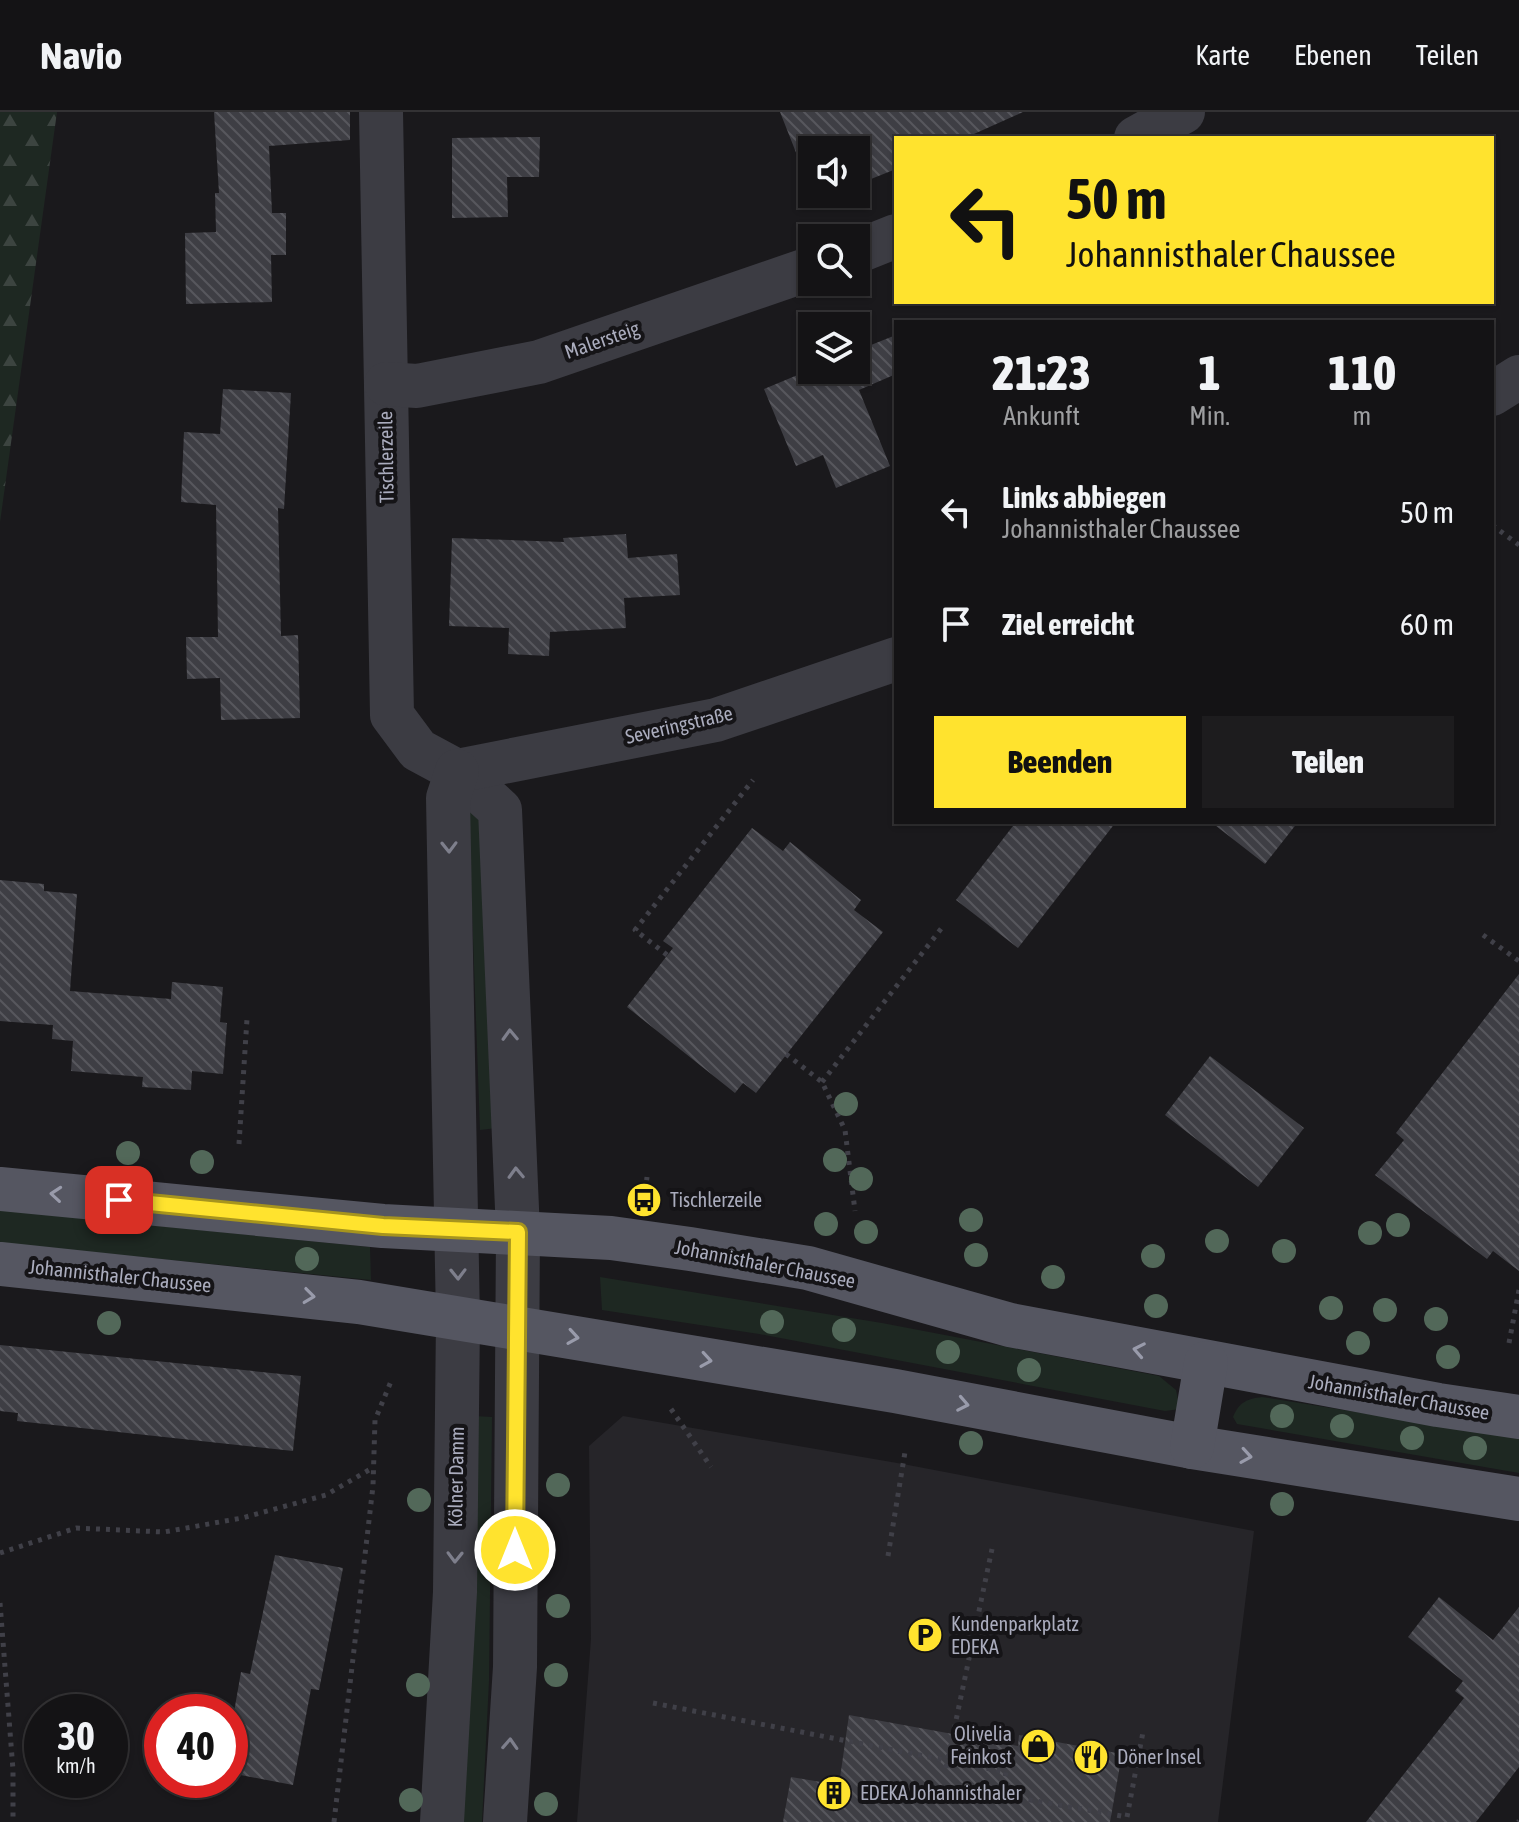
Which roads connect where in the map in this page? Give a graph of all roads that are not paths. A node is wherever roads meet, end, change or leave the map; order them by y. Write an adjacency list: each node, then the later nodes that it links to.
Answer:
1 (381, 112): 8 (street, Tischlerzeile)
2 (1183, 112): 3 (street)
3 (1140, 136)
4 (894, 237): 5 (street)
5 (870, 246)
6 (798, 273): 8 (street, Malersteig)
7 (1519, 377): 9 (street)
8 (386, 384): 11 (street, Tischlerzeile)
9 (1494, 393)
10 (894, 660): 11 (street, Severingstraße)
11 (457, 771): 13 (street, one-way to 13); 14 (street, Tischlerzeile, one-way to 11)
12 (0, 1189): 13 (main road, Johannisthaler Chaussee, one-way to 12)
13 (457, 1228): 14 (main road, Johannisthaler Chaussee); 16 (street, Kölner Damm, one-way to 16)
14 (518, 1232): 17 (street); 18 (main road, Johannisthaler Chaussee, one-way to 14)
15 (0, 1264): 16 (main road, Johannisthaler Chaussee, one-way to 16)
16 (458, 1319): 17 (main road, Johannisthaler Chaussee); 22 (street, Kölner Damm, one-way to 22)
17 (517, 1328): 20 (main road, Johannisthaler Chaussee, one-way to 20); 23 (street, one-way to 17)
18 (1206, 1363): 19 (main road, Johannisthaler Chaussee); 20 (main road)
19 (1519, 1417)
20 (1192, 1447): 21 (main road, Johannisthaler Chaussee, one-way to 21)
21 (1519, 1499)
22 (442, 1822)
23 (505, 1822)

